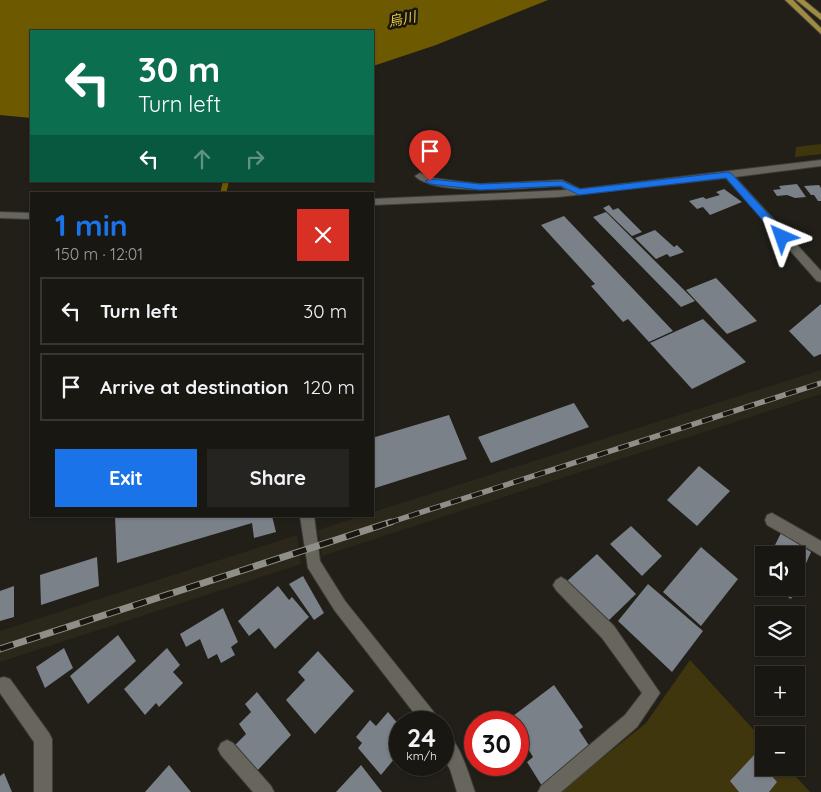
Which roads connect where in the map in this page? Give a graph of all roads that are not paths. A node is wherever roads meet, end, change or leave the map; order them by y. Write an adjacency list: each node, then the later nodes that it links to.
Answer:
1 (789, 0): 4 (main road)
2 (800, 0): 3 (main road)
3 (821, 18)
4 (821, 32)
5 (821, 163): 6 (street)
6 (728, 175): 8 (street); 12 (street)
7 (420, 176): 8 (street)
8 (579, 192): 9 (street)
9 (374, 202)
10 (0, 215): 11 (street)
11 (30, 216)
12 (821, 278)
13 (307, 517): 18 (street)
14 (772, 520): 15 (street)
15 (821, 549)
16 (561, 585): 24 (street)
17 (4, 684): 21 (street)
18 (421, 711)
19 (227, 749): 22 (street)
20 (454, 760): 23 (street)
21 (43, 792)
22 (265, 792)
23 (466, 792)
24 (547, 792)

